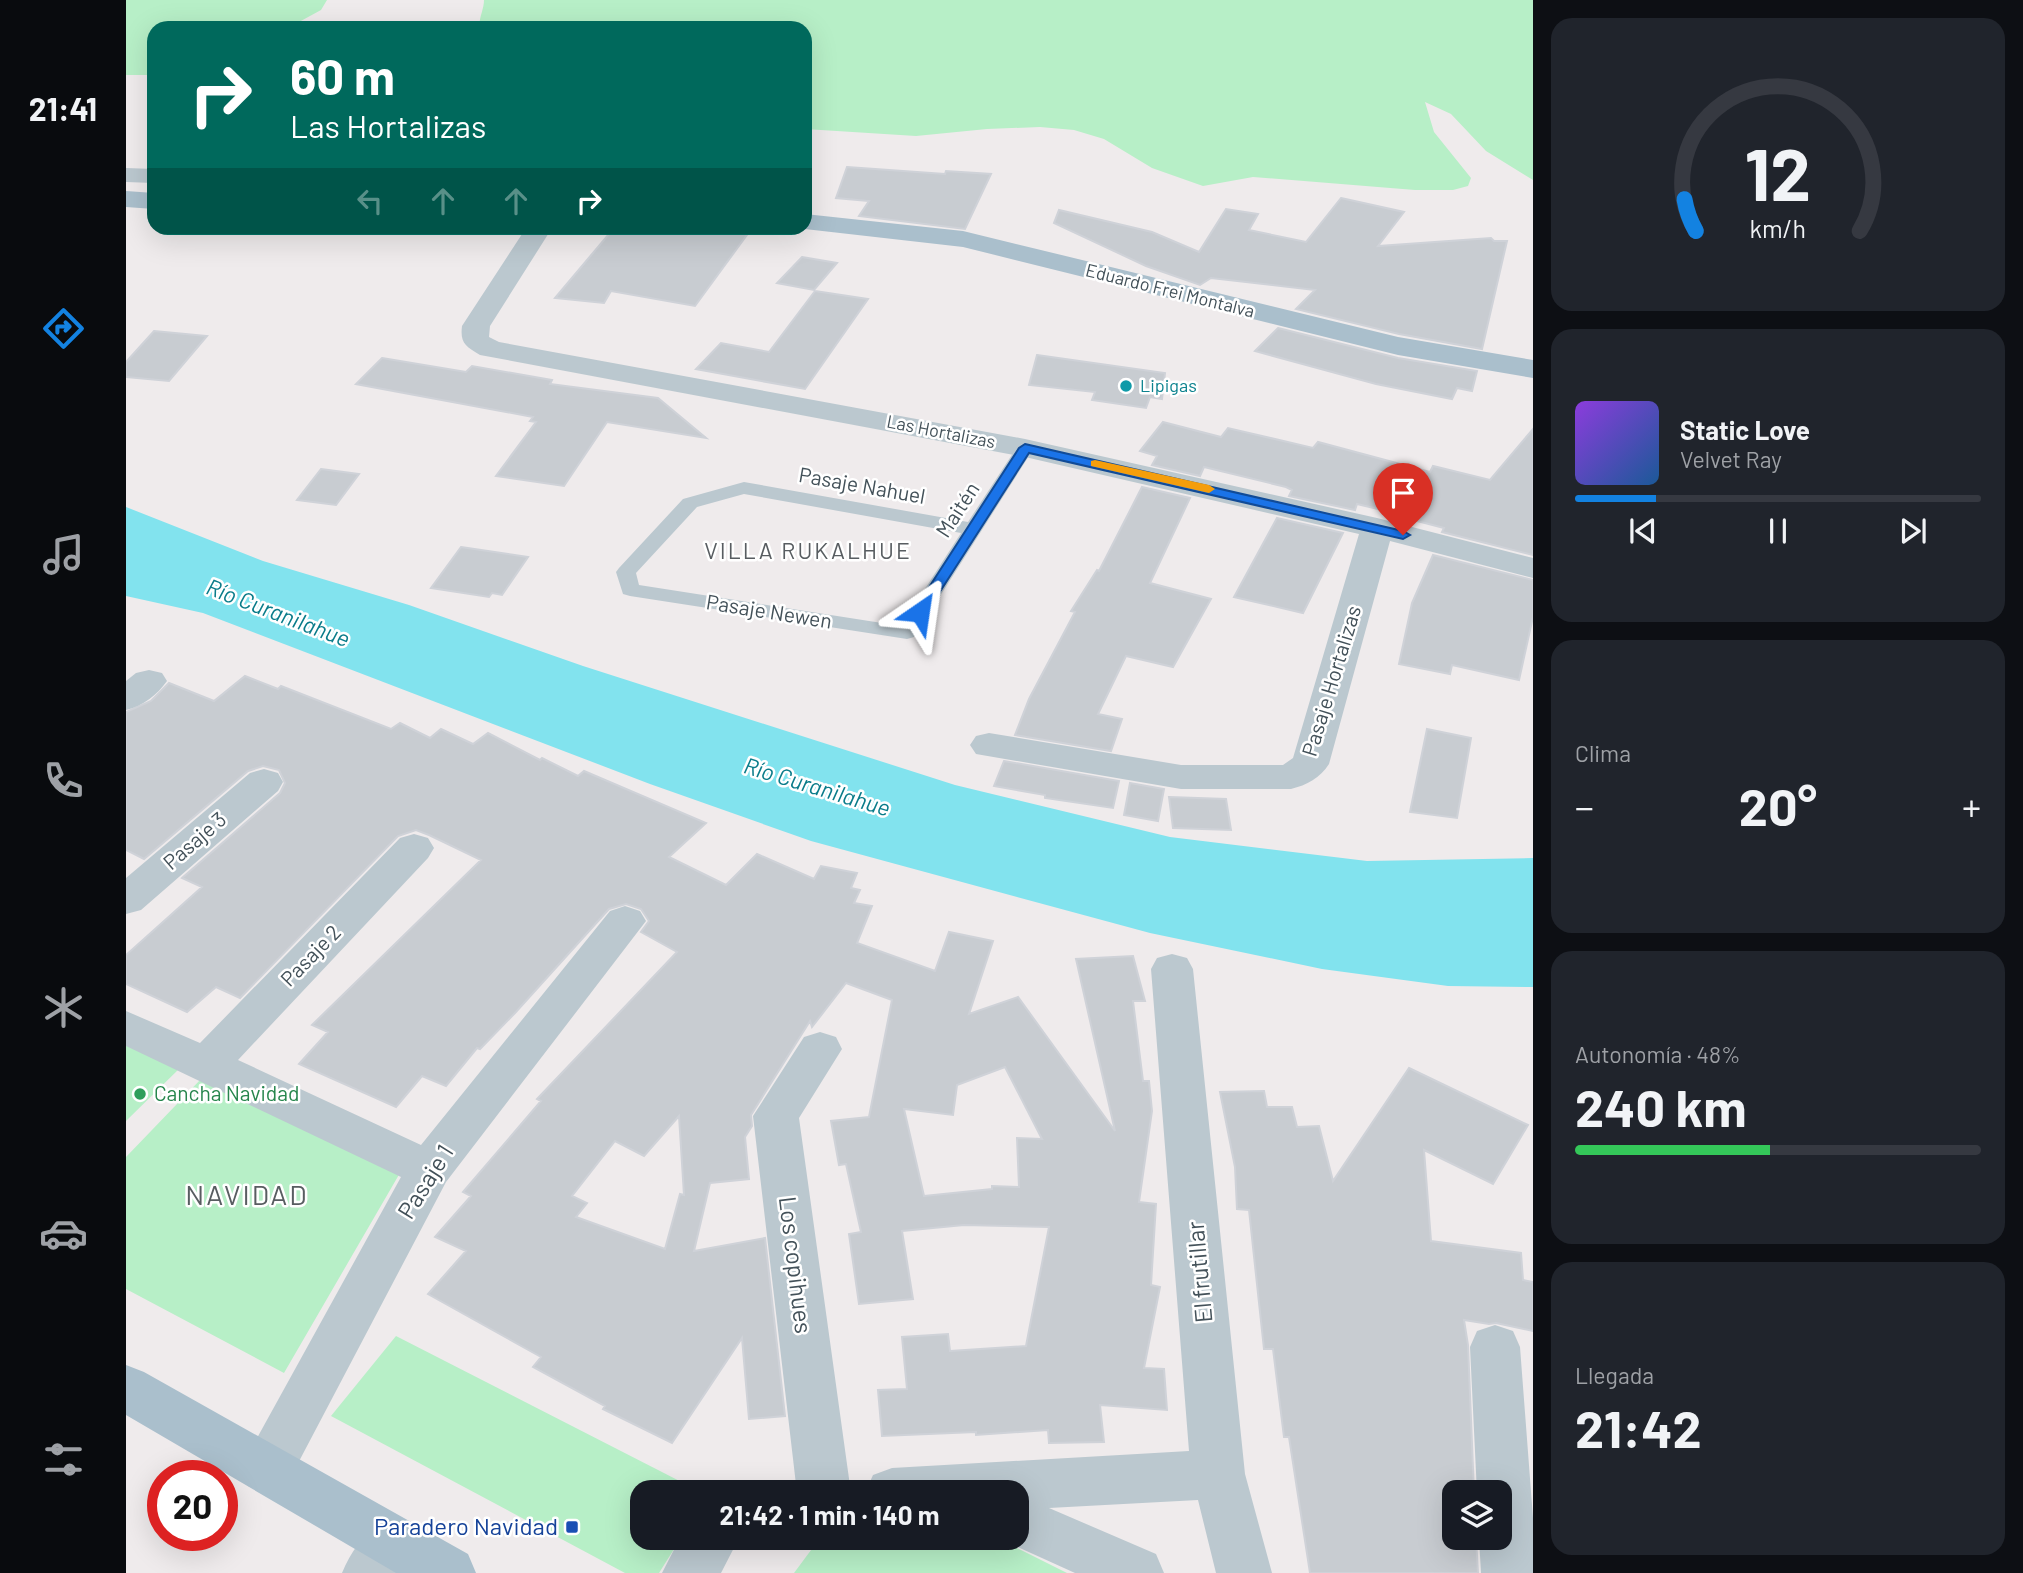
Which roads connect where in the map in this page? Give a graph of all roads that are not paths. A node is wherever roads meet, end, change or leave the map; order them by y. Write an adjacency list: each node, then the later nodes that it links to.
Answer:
1 (126, 175): 2 (street)
2 (147, 176)
3 (126, 199): 4 (main road)
4 (147, 200)
5 (812, 223): 7 (main road, Eduardo Frei Montalva)
6 (534, 235): 8 (street, Las Hortalizas)
7 (1533, 369)
8 (1025, 448): 10 (street, Las Hortalizas); 11 (lane, Maitén)
9 (744, 488): 11 (lane, Pasaje Nahuel); 13 (lane)
10 (1377, 528): 12 (street, Las Hortalizas); 15 (street, Pasaje Hortalizas)
11 (973, 529): 14 (lane, Maitén)
12 (1533, 568)
13 (630, 590): 14 (lane, Pasaje Newen)
14 (907, 633)
15 (989, 745)
16 (264, 782): 18 (street, Pasaje 3)
17 (414, 848): 23 (street, Pasaje 2)
18 (126, 900)
19 (625, 921): 24 (street, Pasaje 1)
20 (1172, 969): 28 (street, El frutillar)
21 (126, 1027): 23 (street)
22 (820, 1049): 29 (street, Los copihues)
23 (207, 1064): 24 (street)
24 (429, 1169): 27 (street, Pasaje 1)
25 (1495, 1347): 38 (street)
26 (126, 1388): 27 (main road)
27 (267, 1469): 33 (main road)
28 (1219, 1474): 30 (street); 37 (street, El frutillar)
29 (822, 1480)
30 (1029, 1486)
31 (1029, 1525): 36 (street)
32 (704, 1550): 35 (street)
33 (382, 1558): 34 (main road)
34 (448, 1573)
35 (690, 1573)
36 (1136, 1573)
37 (1244, 1573)
38 (1509, 1573)

